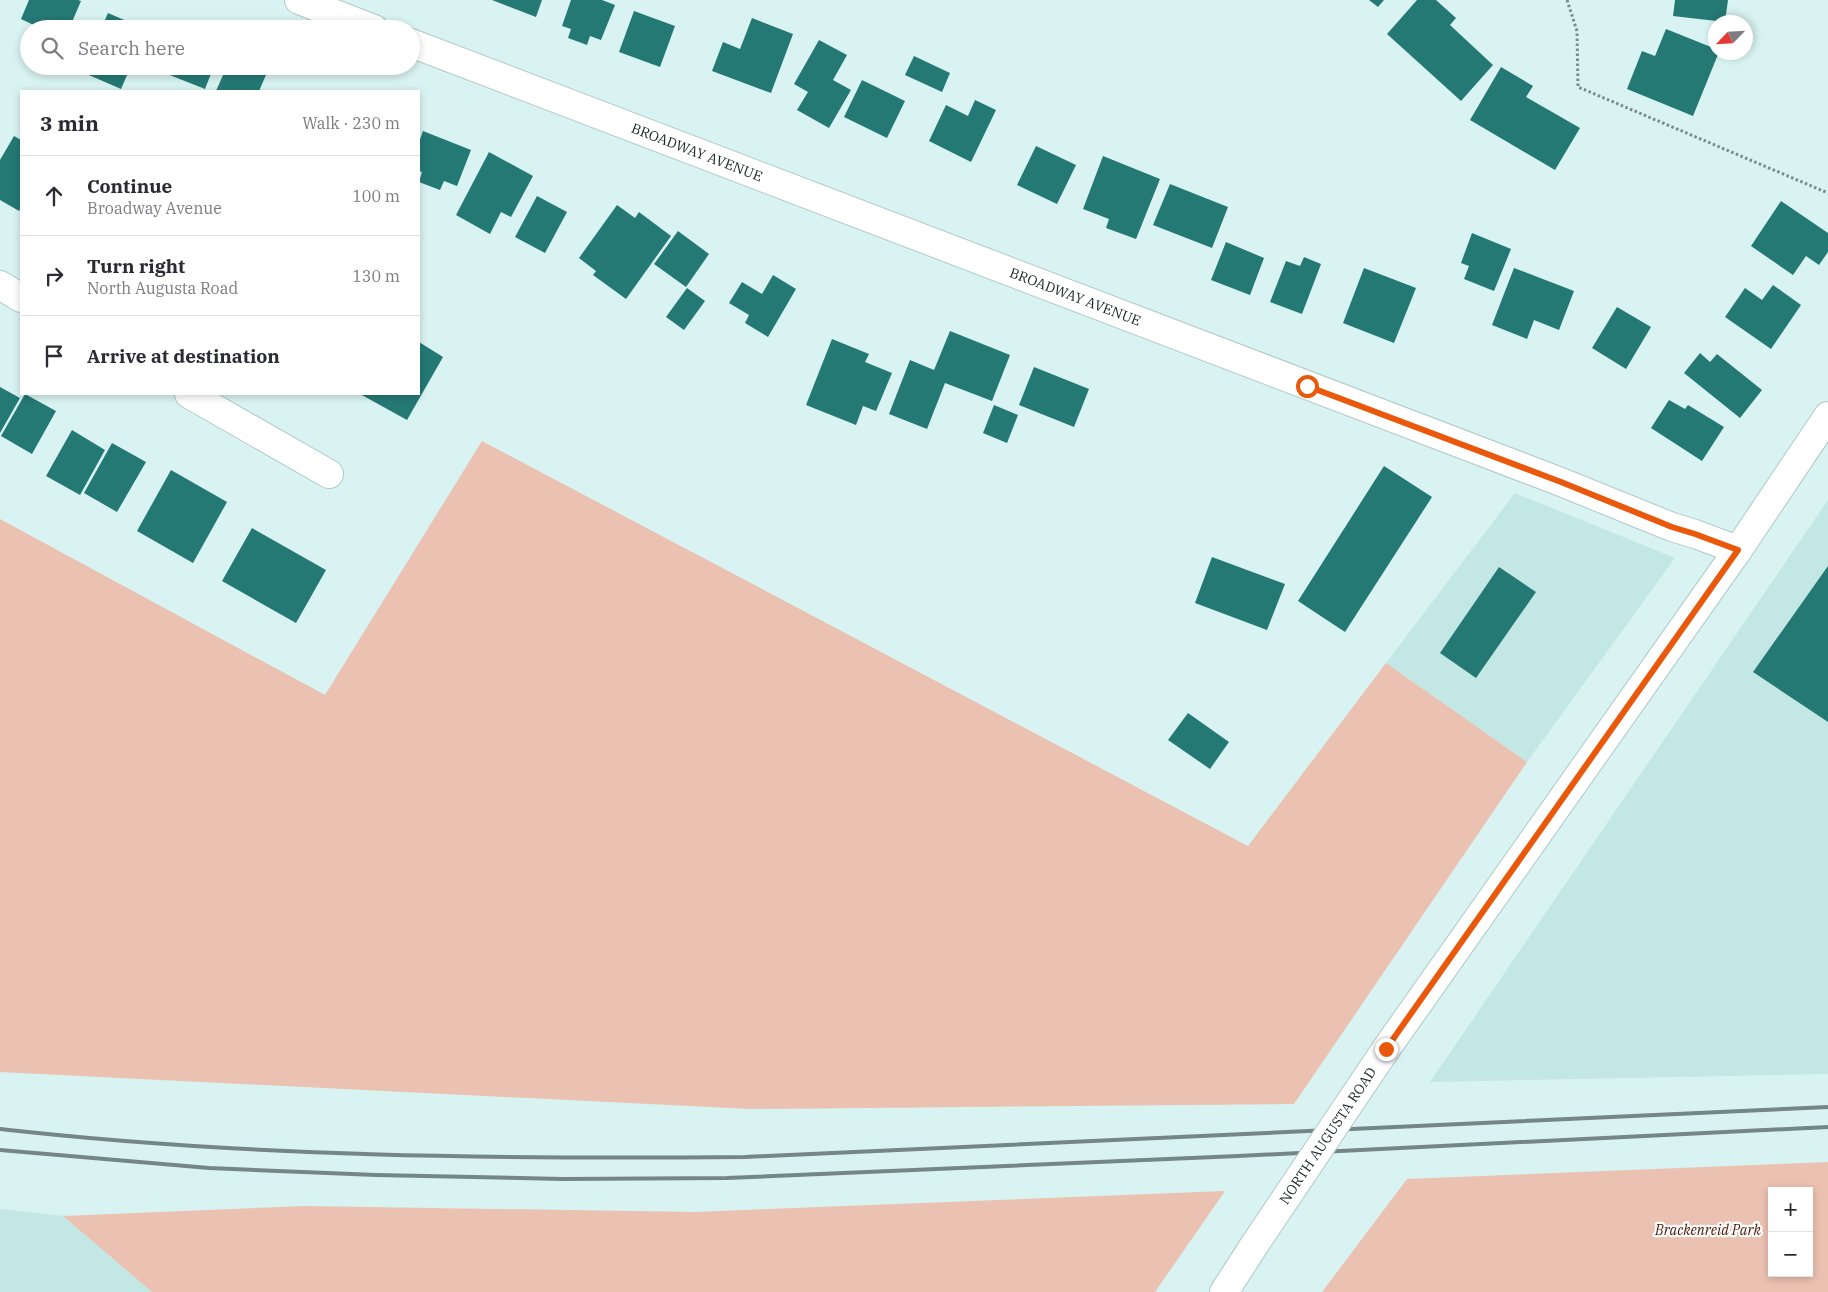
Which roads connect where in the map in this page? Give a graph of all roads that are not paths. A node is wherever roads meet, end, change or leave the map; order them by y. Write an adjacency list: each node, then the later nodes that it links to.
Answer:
1 (299, 0): 2 (street)
2 (351, 20)
3 (420, 46): 9 (street, BROADWAY AVENUE)
4 (0, 285): 5 (street)
5 (20, 297)
6 (191, 395): 8 (street)
7 (1828, 416): 9 (street, NORTH AUGUSTA ROAD)
8 (329, 474)
9 (1738, 550): 10 (street, NORTH AUGUSTA ROAD, bridge)
10 (1224, 1292)

